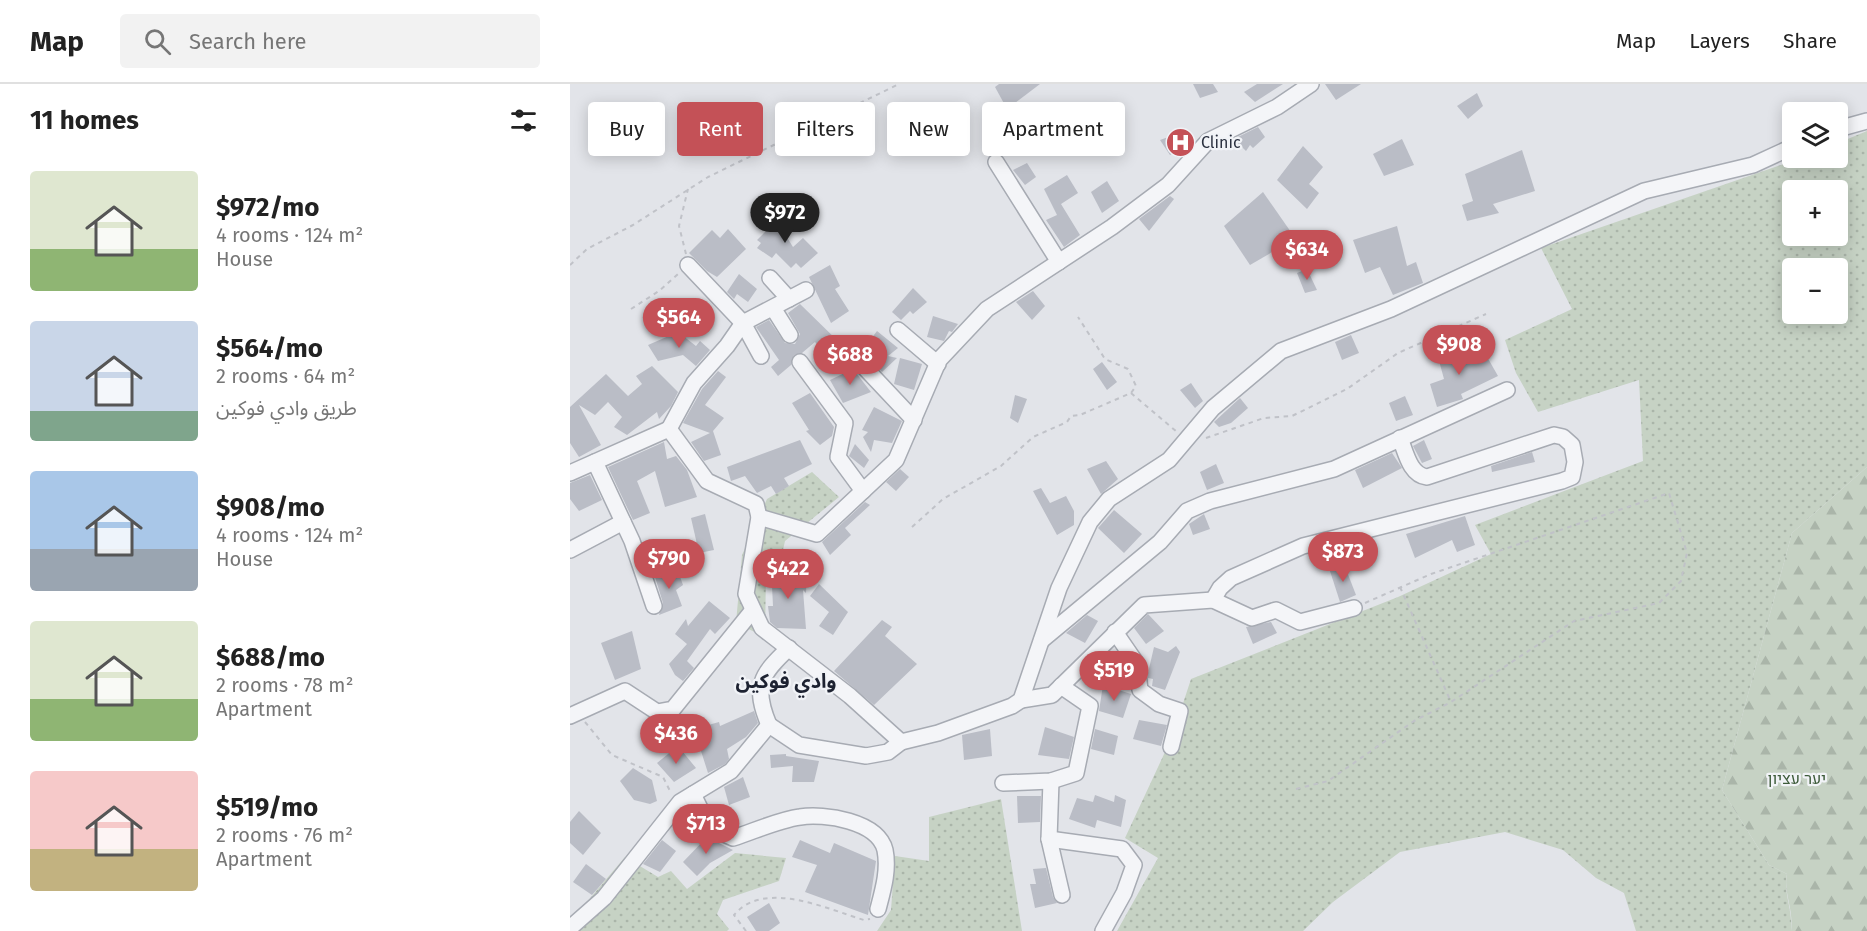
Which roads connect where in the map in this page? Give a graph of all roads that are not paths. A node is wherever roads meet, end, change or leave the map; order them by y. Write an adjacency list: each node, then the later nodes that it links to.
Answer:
1 (1311, 84): 6 (street)
2 (1867, 121): 3 (street)
3 (1848, 126)
4 (1782, 152): 34 (street)
5 (996, 162): 6 (street)
6 (1059, 262): 18 (street)
7 (688, 265): 12 (street)
8 (770, 278): 10 (street)
9 (806, 290): 10 (street)
10 (789, 299): 11 (street)
11 (772, 308): 12 (street); 14 (street)
12 (743, 323): 16 (street); 21 (street)
13 (898, 330): 18 (street)
14 (789, 335)
15 (850, 352): 20 (street)
16 (761, 356)
17 (800, 362): 25 (street)
18 (938, 364): 20 (street)
19 (1507, 390): 22 (street)
20 (914, 420): 25 (street)
21 (669, 429): 23 (street); 26 (street)
22 (1400, 438): 29 (street); 34 (street)
23 (595, 462): 24 (street); 27 (street)
24 (571, 470)
25 (864, 490): 26 (street)
26 (759, 517): 32 (street)
27 (623, 522): 28 (street); 30 (street)
28 (570, 550)
29 (1213, 600): 31 (street); 33 (street)
30 (654, 606)
31 (1354, 608)
32 (753, 610): 35 (street); 38 (street)
33 (1115, 632): 36 (street); 41 (street)
34 (1042, 640): 37 (street)
35 (789, 648): 39 (street); 40 (street)
36 (1060, 686): 37 (street); 42 (street)
37 (1021, 700): 40 (street)
38 (574, 714)
39 (769, 725): 40 (street); 44 (street)
40 (901, 742)
41 (1171, 747)
42 (1051, 781): 43 (street); 45 (street)
43 (1002, 783)
44 (693, 794): 47 (street); 48 (street)
45 (1049, 839): 46 (street); 49 (street)
46 (1062, 895)
47 (878, 909)
48 (570, 928)
49 (1103, 931)

